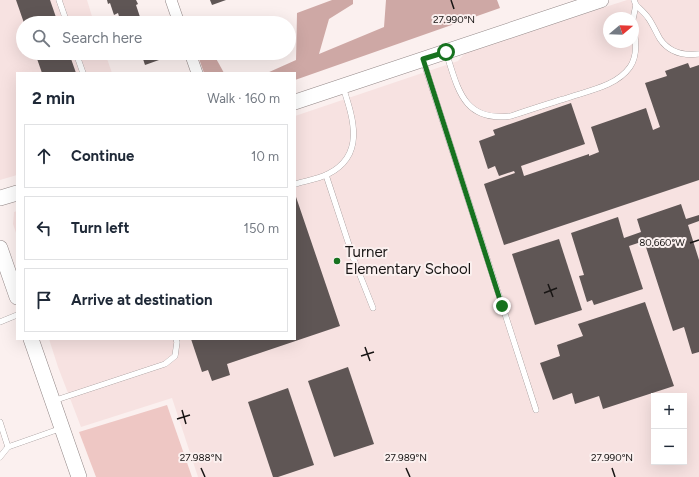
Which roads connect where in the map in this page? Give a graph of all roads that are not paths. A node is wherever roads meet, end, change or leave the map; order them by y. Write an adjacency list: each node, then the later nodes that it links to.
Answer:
1 (59, 0): 5 (lane)
2 (171, 0): 6 (street)
3 (601, 0): 8 (street)
4 (635, 3): 9 (lane)
5 (65, 16)
6 (177, 16)
7 (636, 48): 8 (lane)
8 (446, 52): 10 (street)
9 (699, 54)
10 (423, 59): 15 (street); 29 (lane)
11 (78, 60): 13 (lane)
12 (192, 60): 14 (street)
13 (83, 72)
14 (197, 72)
15 (342, 86): 16 (street); 17 (lane)
16 (296, 102)
17 (326, 175): 18 (lane); 23 (lane)
18 (296, 184)
19 (16, 193): 20 (street)
20 (0, 198)
21 (0, 248): 22 (street)
22 (16, 288)
23 (373, 308)
24 (16, 315): 25 (lane)
25 (0, 322)
26 (31, 340): 28 (street)
27 (176, 340): 28 (lane)
28 (53, 401): 31 (street)
29 (536, 410)
30 (0, 422): 32 (lane)
31 (62, 428): 32 (lane); 34 (street)
32 (8, 446): 33 (lane)
33 (0, 455)
34 (79, 477)

